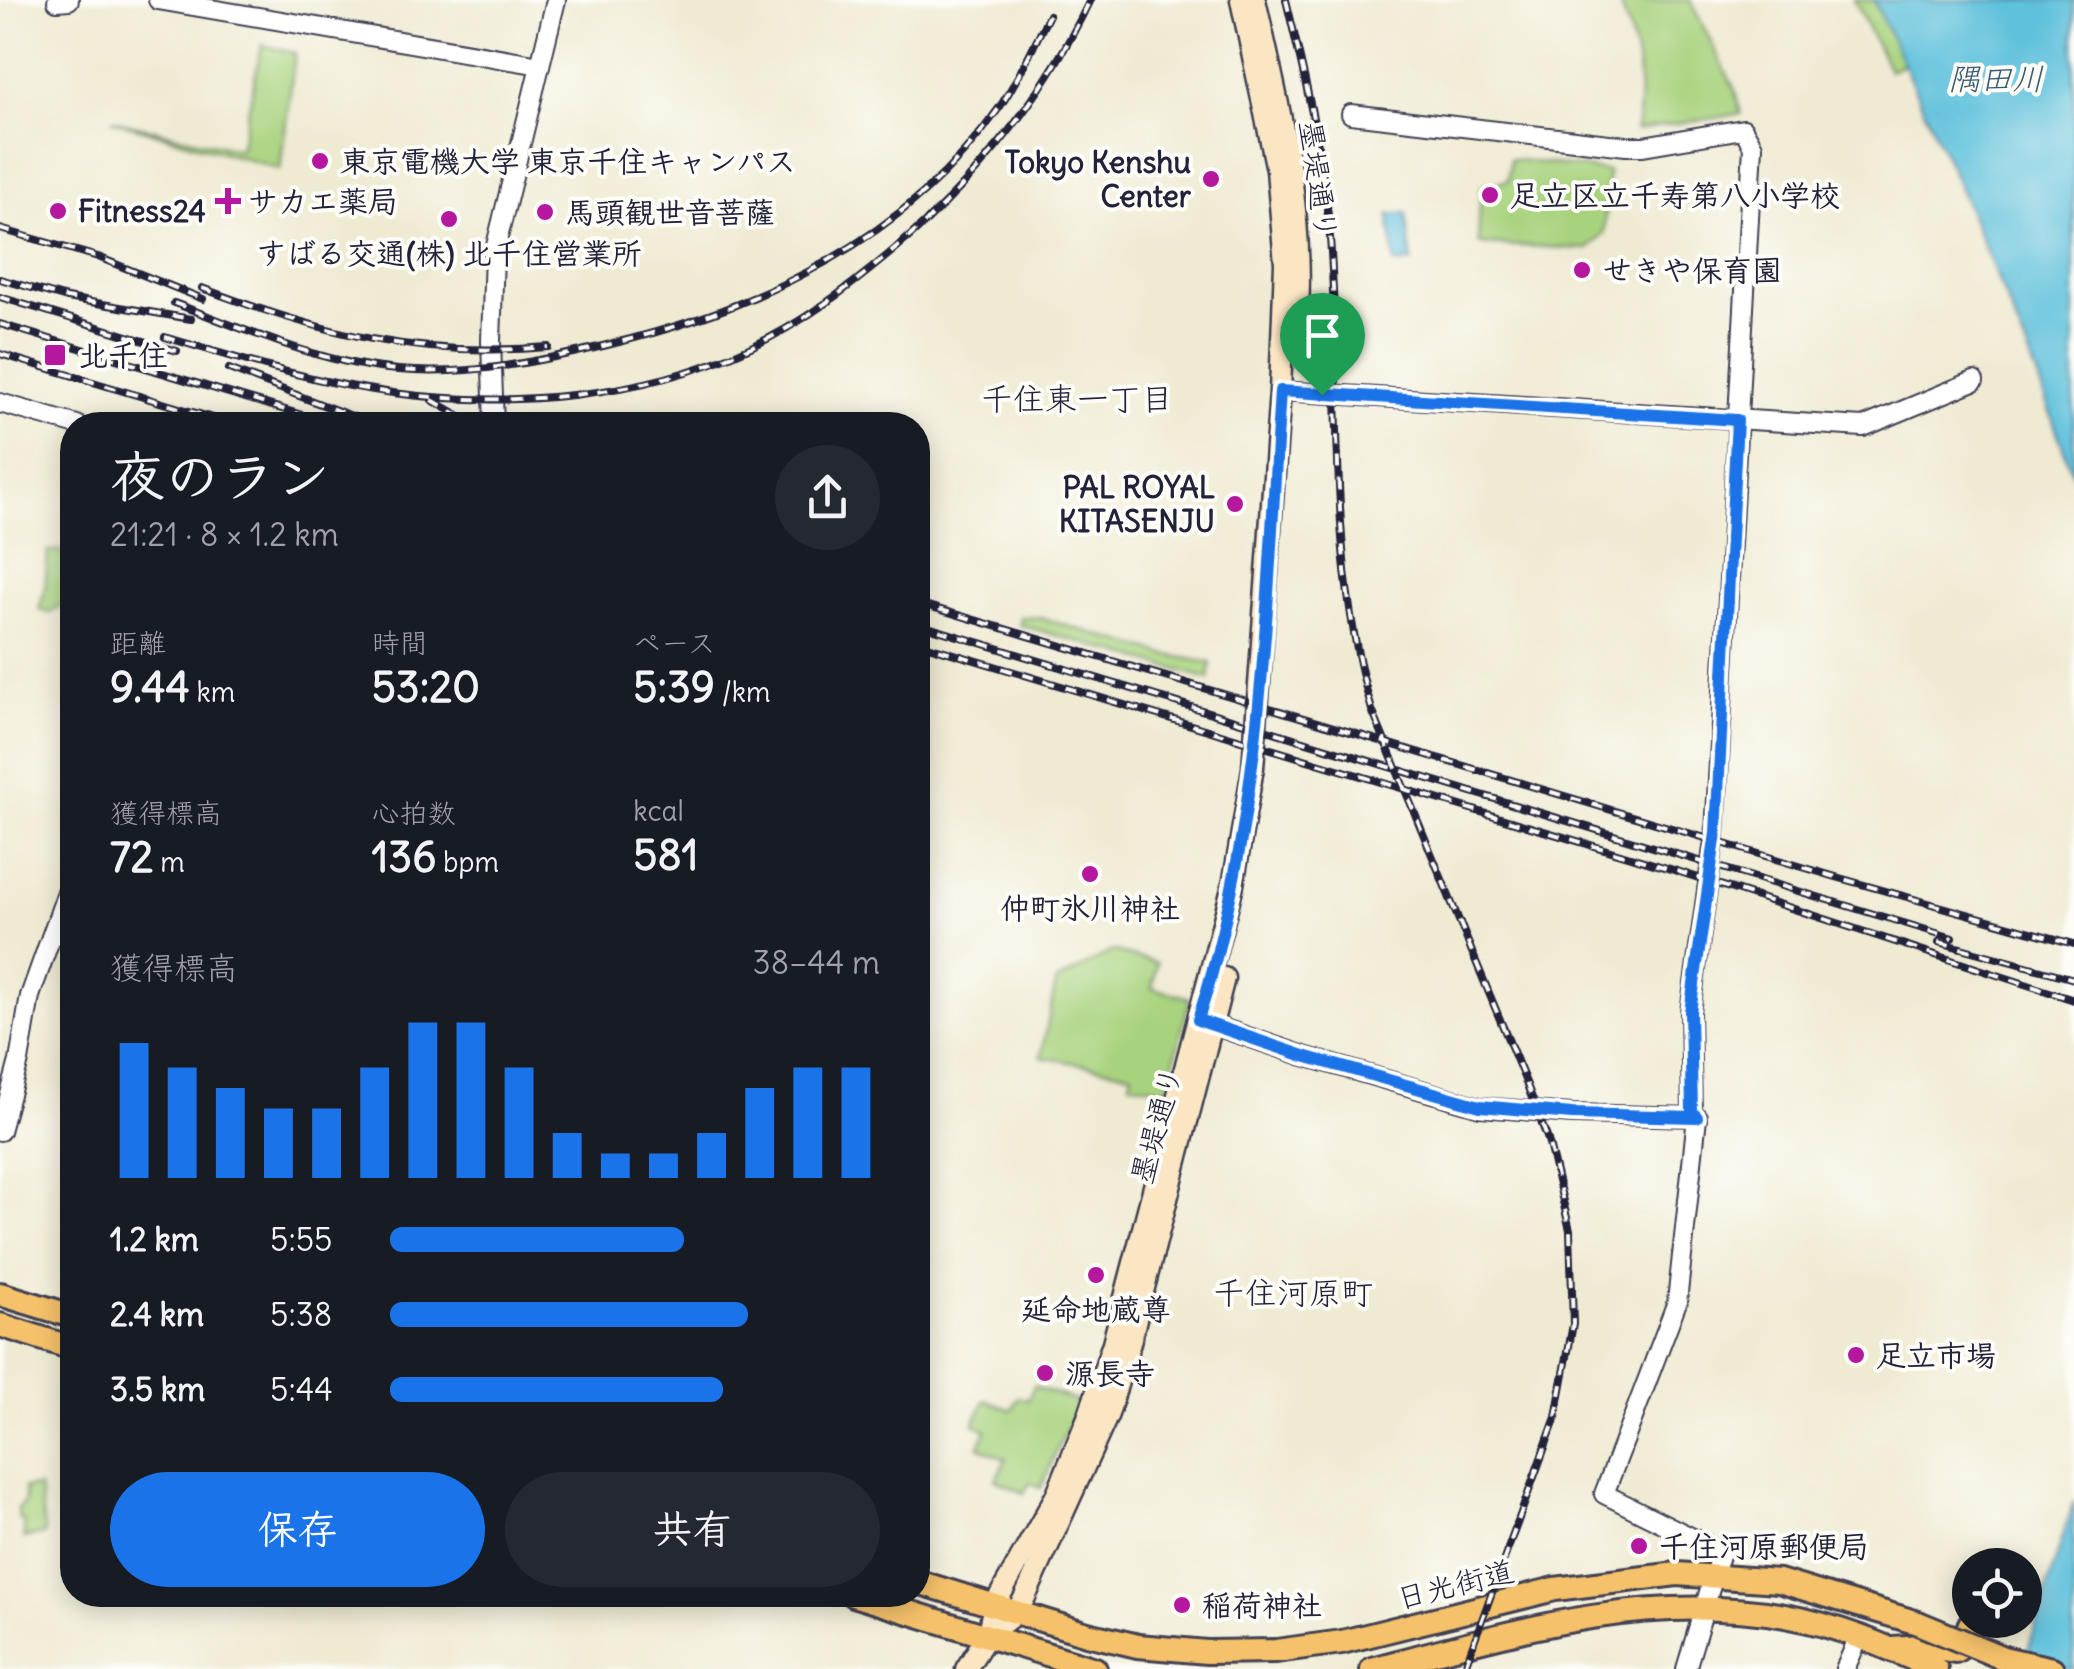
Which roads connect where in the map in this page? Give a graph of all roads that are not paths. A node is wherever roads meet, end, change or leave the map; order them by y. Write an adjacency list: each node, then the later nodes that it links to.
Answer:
1 (69, 0): 6 (street)
2 (158, 0): 7 (street)
3 (556, 0): 7 (street)
4 (1241, 0): 10 (main road, 墨堤通り)
5 (1255, 0): 10 (main road, 墨堤通り)
6 (56, 1)
7 (540, 65): 12 (street)
8 (1350, 114): 14 (street)
9 (1974, 381): 14 (street)
10 (1286, 392): 14 (street); 16 (main road, 墨堤通り)
11 (0, 403): 13 (street)
12 (494, 412)
13 (60, 420)
14 (1737, 420): 17 (street)
15 (60, 912): 18 (street)
16 (1206, 1022): 17 (street); 27 (main road, 墨堤通り)
17 (1697, 1117): 23 (street)
18 (0, 1130)
19 (0, 1294): 20 (highway)
20 (60, 1312)
21 (0, 1325): 22 (highway)
22 (60, 1344)
23 (1718, 1563): 26 (street); 27 (highway, 日光街道); 32 (highway, 日光街道, bridge)
24 (930, 1586): 27 (highway, 日光街道)
25 (892, 1607): 28 (highway)
26 (1704, 1609): 29 (highway, 日光街道); 35 (highway, 日光街道); 36 (street)
27 (1005, 1610): 28 (main road, 墨堤通り)
28 (986, 1636): 33 (main road, 墨堤通り); 34 (highway)
29 (1859, 1637): 31 (highway, 日光街道); 37 (street)
30 (1964, 1638): 31 (highway)
31 (1888, 1648): 38 (highway, 日光街道)
32 (2003, 1658): 39 (highway, 日光街道); 40 (highway, 日光街道)
33 (966, 1669)
34 (1095, 1669)
35 (1372, 1669)
36 (1686, 1669)
37 (1845, 1669)
38 (1936, 1669)
39 (2027, 1669)
40 (2052, 1669)

